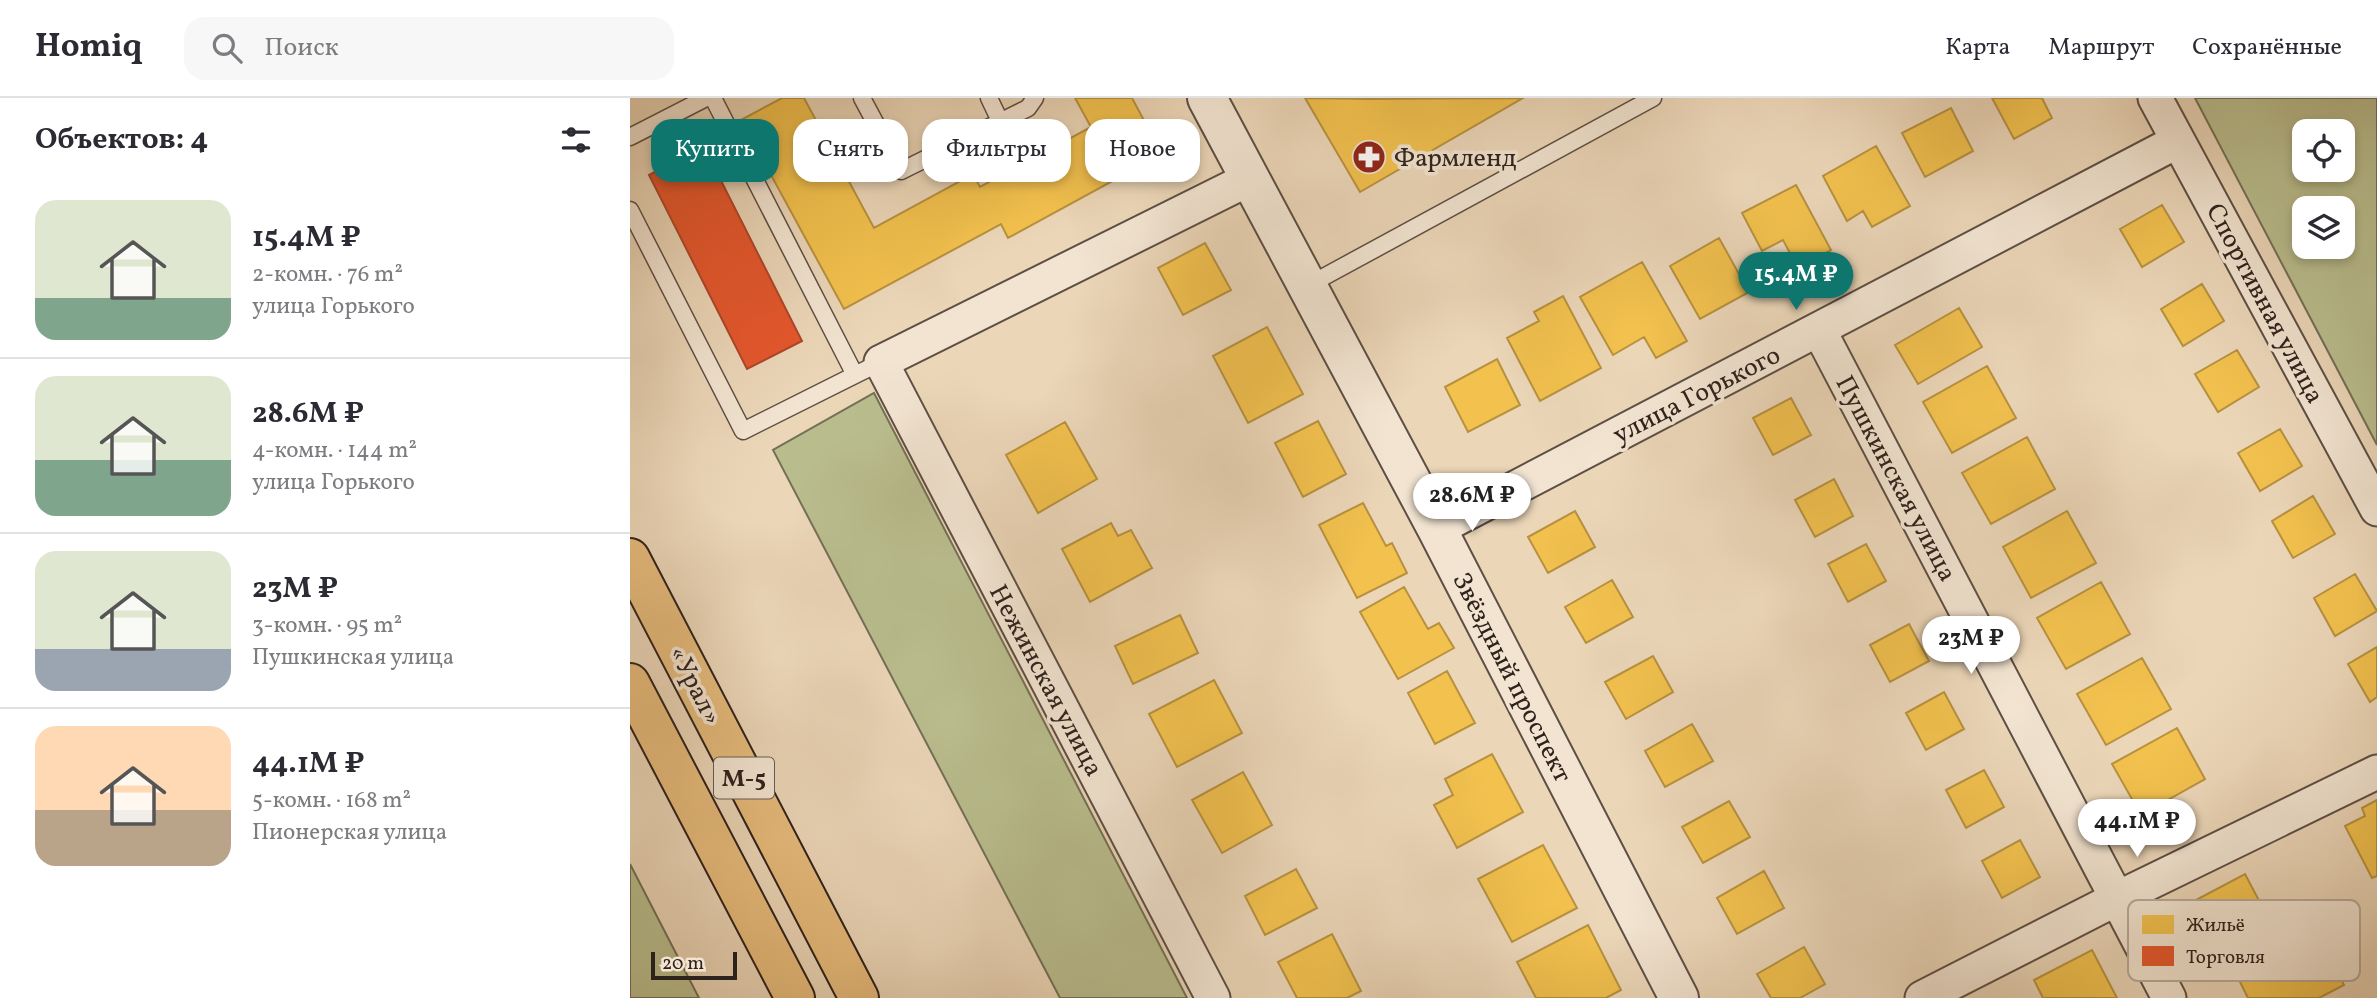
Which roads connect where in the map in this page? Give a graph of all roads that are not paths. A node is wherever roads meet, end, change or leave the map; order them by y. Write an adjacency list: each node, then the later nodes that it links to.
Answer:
1 (706, 98): 11 (lane)
2 (713, 98): 18 (lane)
3 (862, 98): 13 (lane)
4 (989, 98): 9 (lane)
5 (1035, 98): 10 (lane)
6 (1207, 98): 14 (street, Звёздный проспект)
7 (1653, 98): 16 (lane)
8 (2155, 98): 12 (street, Спортивная улица)
9 (999, 119)
10 (1004, 119)
11 (630, 137)
12 (2178, 141): 17 (street, улица Горького); 19 (street, Спортивная улица)
13 (922, 160)
14 (1250, 178): 16 (street, Звёздный проспект); 18 (street)
15 (630, 210): 18 (lane)
16 (1307, 286): 20 (street, Звёздный проспект)
17 (1819, 330): 20 (street, улица Горького); 24 (street, Пушкинская улица)
18 (868, 368): 29 (street, Нежинская улица)
19 (2377, 509)
20 (1437, 529): 30 (street, Звёздный проспект)
21 (630, 558): 28 (main road, «Урал» / М-5)
22 (630, 683): 27 (main road, М-5)
23 (2377, 772): 24 (street)
24 (2118, 898): 25 (street, Пушкинская улица); 31 (street)
25 (2128, 918)
26 (2160, 981): 32 (street, Пушкинская улица)
27 (795, 998)
28 (859, 998)
29 (1213, 998)
30 (1679, 998)
31 (1922, 998)
32 (2169, 998)

